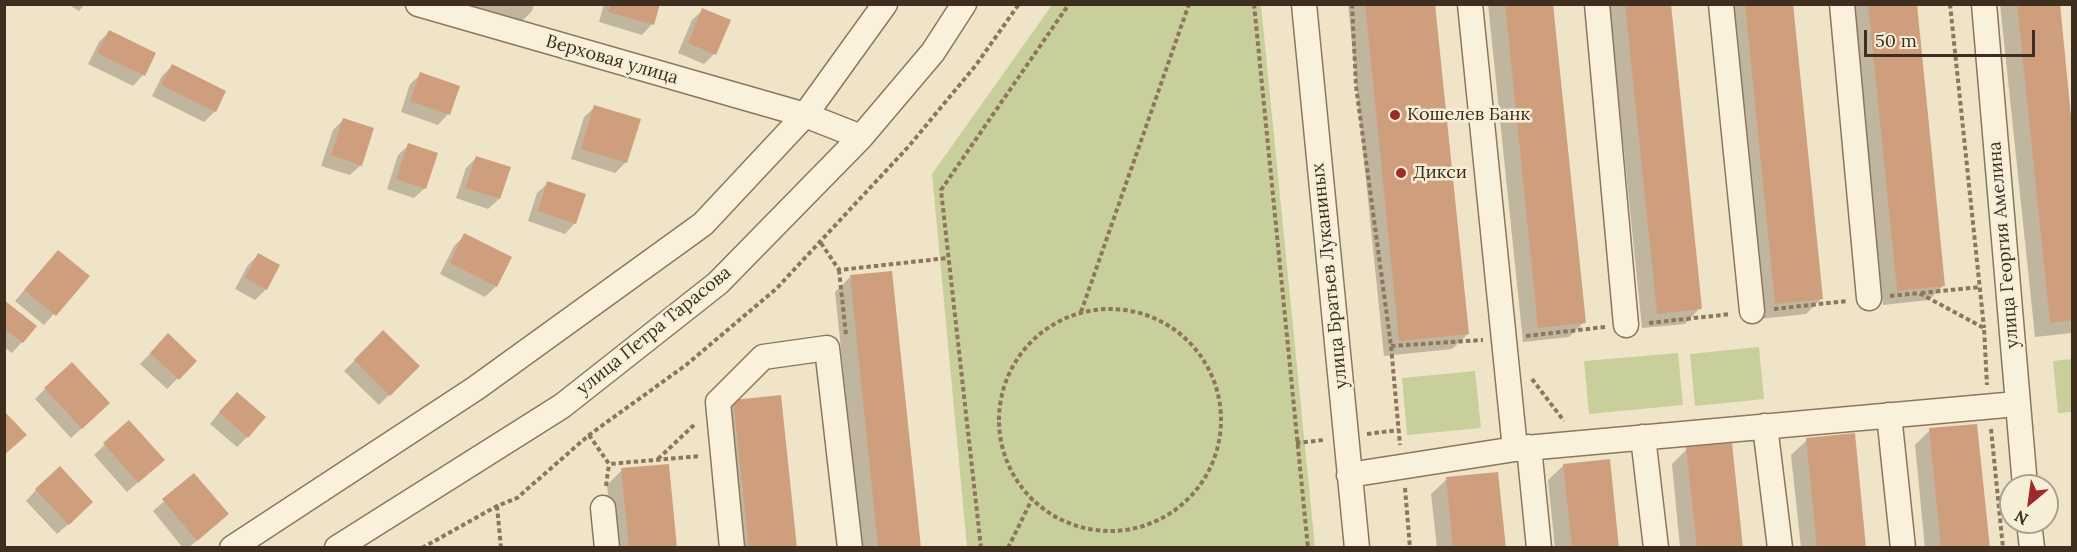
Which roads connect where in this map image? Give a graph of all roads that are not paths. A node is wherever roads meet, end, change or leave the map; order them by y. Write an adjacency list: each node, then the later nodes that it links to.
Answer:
1 (418, 4): 10 (street, Верховая улица)
2 (885, 4): 10 (street)
3 (964, 4): 11 (street, улица Петра Тарасова)
4 (1304, 4): 21 (street, улица Братьев Луканиных)
5 (1470, 4): 19 (street)
6 (1597, 4): 14 (street)
7 (1721, 4): 13 (street)
8 (1842, 4): 12 (street)
9 (1984, 4): 15 (street, улица Георгия Амелина)
10 (805, 115): 11 (street, Верховая улица); 24 (street)
11 (861, 137): 23 (street, улица Петра Тарасова)
12 (1869, 298)
13 (1752, 311)
14 (1626, 325)
15 (2017, 404): 16 (street); 20 (street, улица Георгия Амелина)
16 (1889, 415): 17 (street); 32 (street)
17 (1765, 426): 18 (street); 31 (street)
18 (1643, 437): 19 (street); 30 (street)
19 (1522, 448): 21 (street); 29 (street)
20 (2024, 474)
21 (1349, 475): 28 (street, улица Братьев Луканиных)
22 (603, 508): 25 (street)
23 (343, 546)
24 (232, 548)
25 (607, 548)
26 (732, 548): 27 (street)
27 (850, 548)
28 (1357, 548)
29 (1539, 548)
30 (1656, 548)
31 (1780, 548)
32 (1903, 548)

